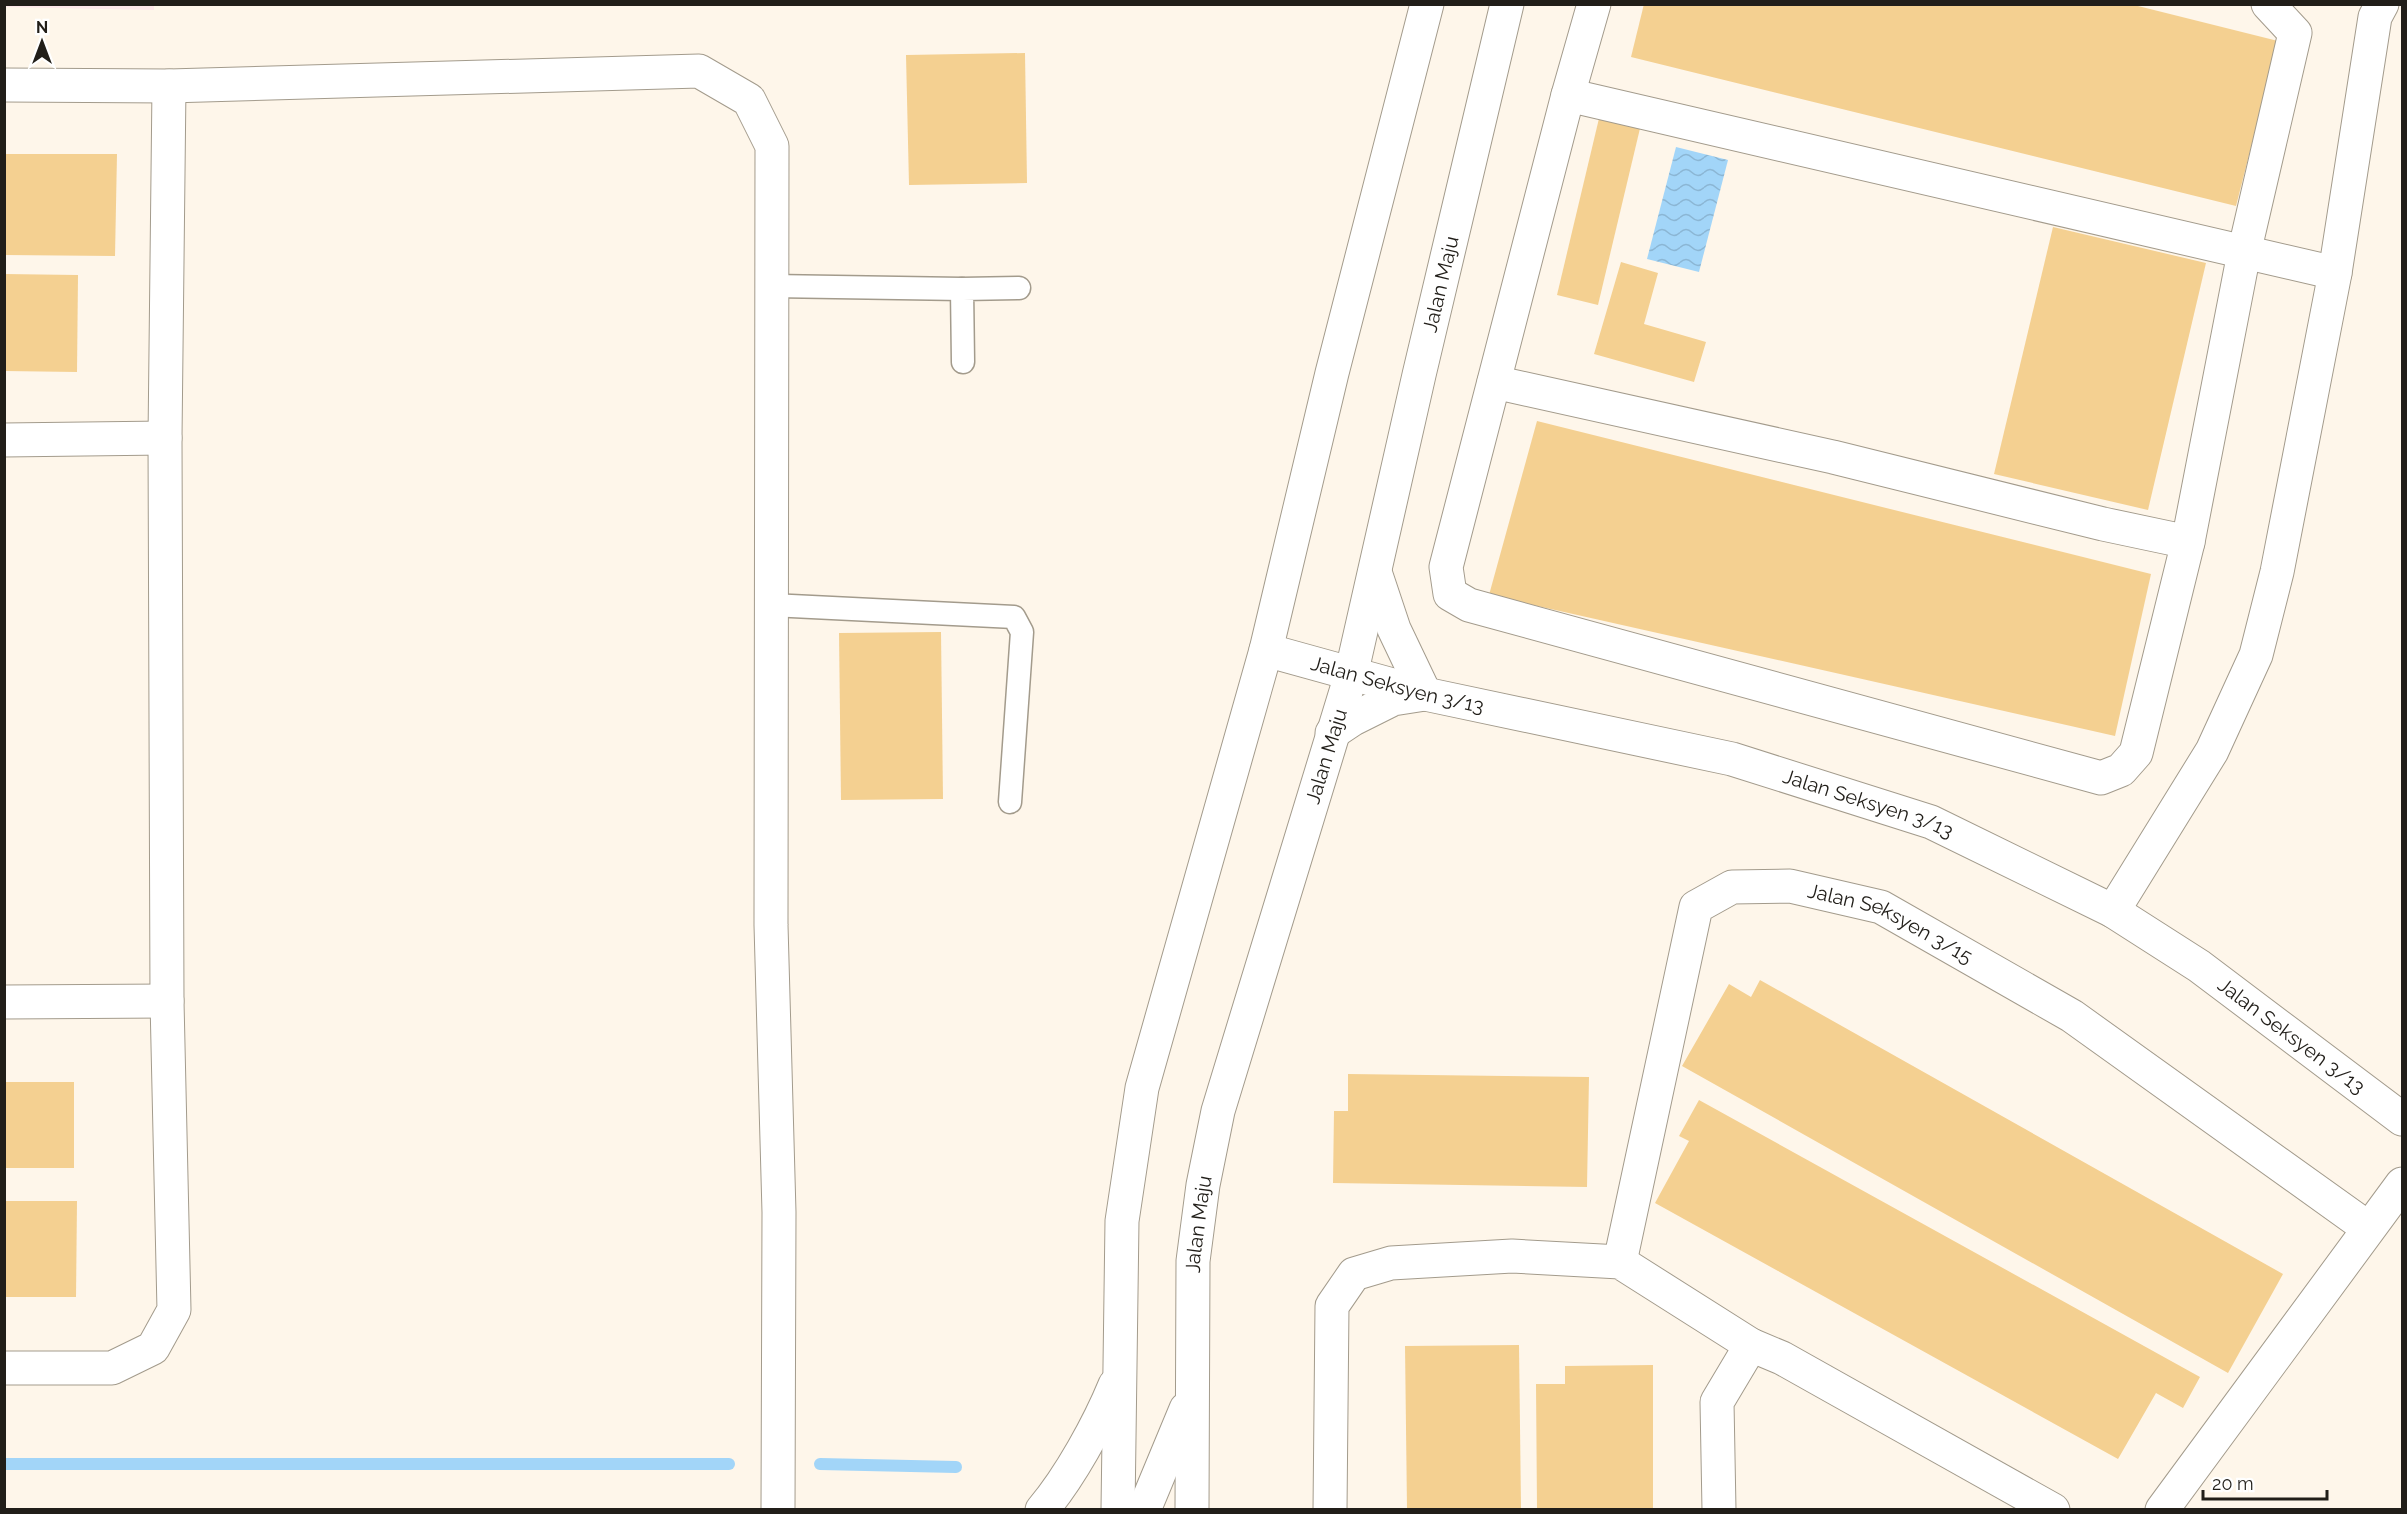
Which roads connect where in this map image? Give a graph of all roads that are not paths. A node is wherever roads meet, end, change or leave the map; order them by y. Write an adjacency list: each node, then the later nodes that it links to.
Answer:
1 (1427, 4): 21 (street)
2 (1507, 4): 19 (street, Jalan Maju)
3 (1594, 4): 8 (street)
4 (2268, 4): 9 (street)
5 (2382, 4): 10 (street)
6 (4, 85): 7 (street)
7 (169, 86): 11 (street); 16 (street)
8 (1568, 95): 9 (street); 15 (street)
9 (2244, 253): 10 (street); 18 (street)
10 (2335, 273): 26 (street)
11 (772, 285): 13 (lane); 20 (street)
12 (1019, 288): 13 (lane)
13 (962, 289): 14 (lane)
14 (963, 362)
15 (1494, 382): 18 (street); 18 (street)
16 (165, 438): 17 (street); 27 (street)
17 (4, 440)
18 (2188, 542)
19 (1376, 572): 22 (street, Jalan Maju); 23 (street)
20 (771, 605): 25 (lane); 37 (street)
21 (1266, 650): 22 (street, Jalan Seksyen 3/13); 35 (street)
22 (1351, 675): 23 (street, Jalan Seksyen 3/13); 24 (street, Jalan Maju)
23 (1425, 694): 24 (street); 26 (street, Jalan Seksyen 3/13)
24 (1332, 733): 36 (street, Jalan Maju)
25 (1010, 802)
26 (2113, 911): 29 (street, Jalan Seksyen 3/13)
27 (166, 1001): 28 (street); 34 (street)
28 (4, 1002)
29 (2403, 1119)
30 (2403, 1184): 31 (street)
31 (2368, 1228): 32 (street, Jalan Seksyen 3/15); 45 (street)
32 (1620, 1262): 33 (street); 42 (street)
33 (1751, 1345): 43 (street); 44 (street)
34 (4, 1368)
35 (1119, 1374): 38 (street); 39 (street)
36 (1193, 1390): 40 (street); 41 (street, Jalan Maju)
37 (778, 1509)
38 (1042, 1509)
39 (1118, 1509)
40 (1144, 1509)
41 (1192, 1509)
42 (1330, 1509)
43 (1719, 1509)
44 (2053, 1509)
45 (2162, 1509)

